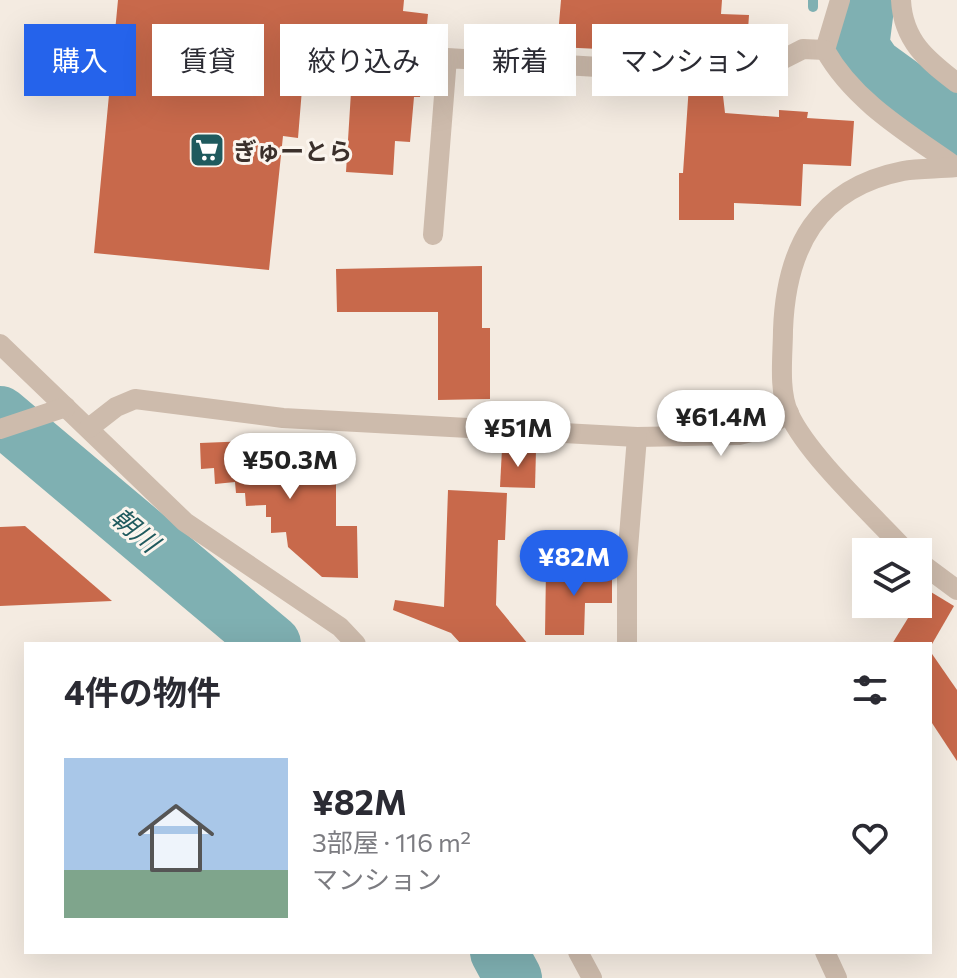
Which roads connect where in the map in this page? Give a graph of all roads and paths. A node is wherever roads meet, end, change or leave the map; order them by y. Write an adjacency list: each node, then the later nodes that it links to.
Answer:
1 (840, 0): 3 (street)
2 (901, 0): 4 (street)
3 (825, 50): 5 (street); 6 (street)
4 (957, 83)
5 (956, 167): 9 (street)
6 (433, 235)
7 (0, 344): 8 (street)
8 (66, 407): 10 (street); 11 (street)
9 (789, 413): 12 (street); 13 (street)
10 (89, 428): 12 (street); 16 (street)
11 (0, 429)
12 (637, 437): 17 (street)
13 (894, 538)
14 (932, 571): 15 (street)
15 (957, 590)
16 (354, 642)
17 (627, 642)
18 (579, 954): 20 (street)
19 (826, 954): 21 (street)
20 (592, 978)
21 (837, 978)

